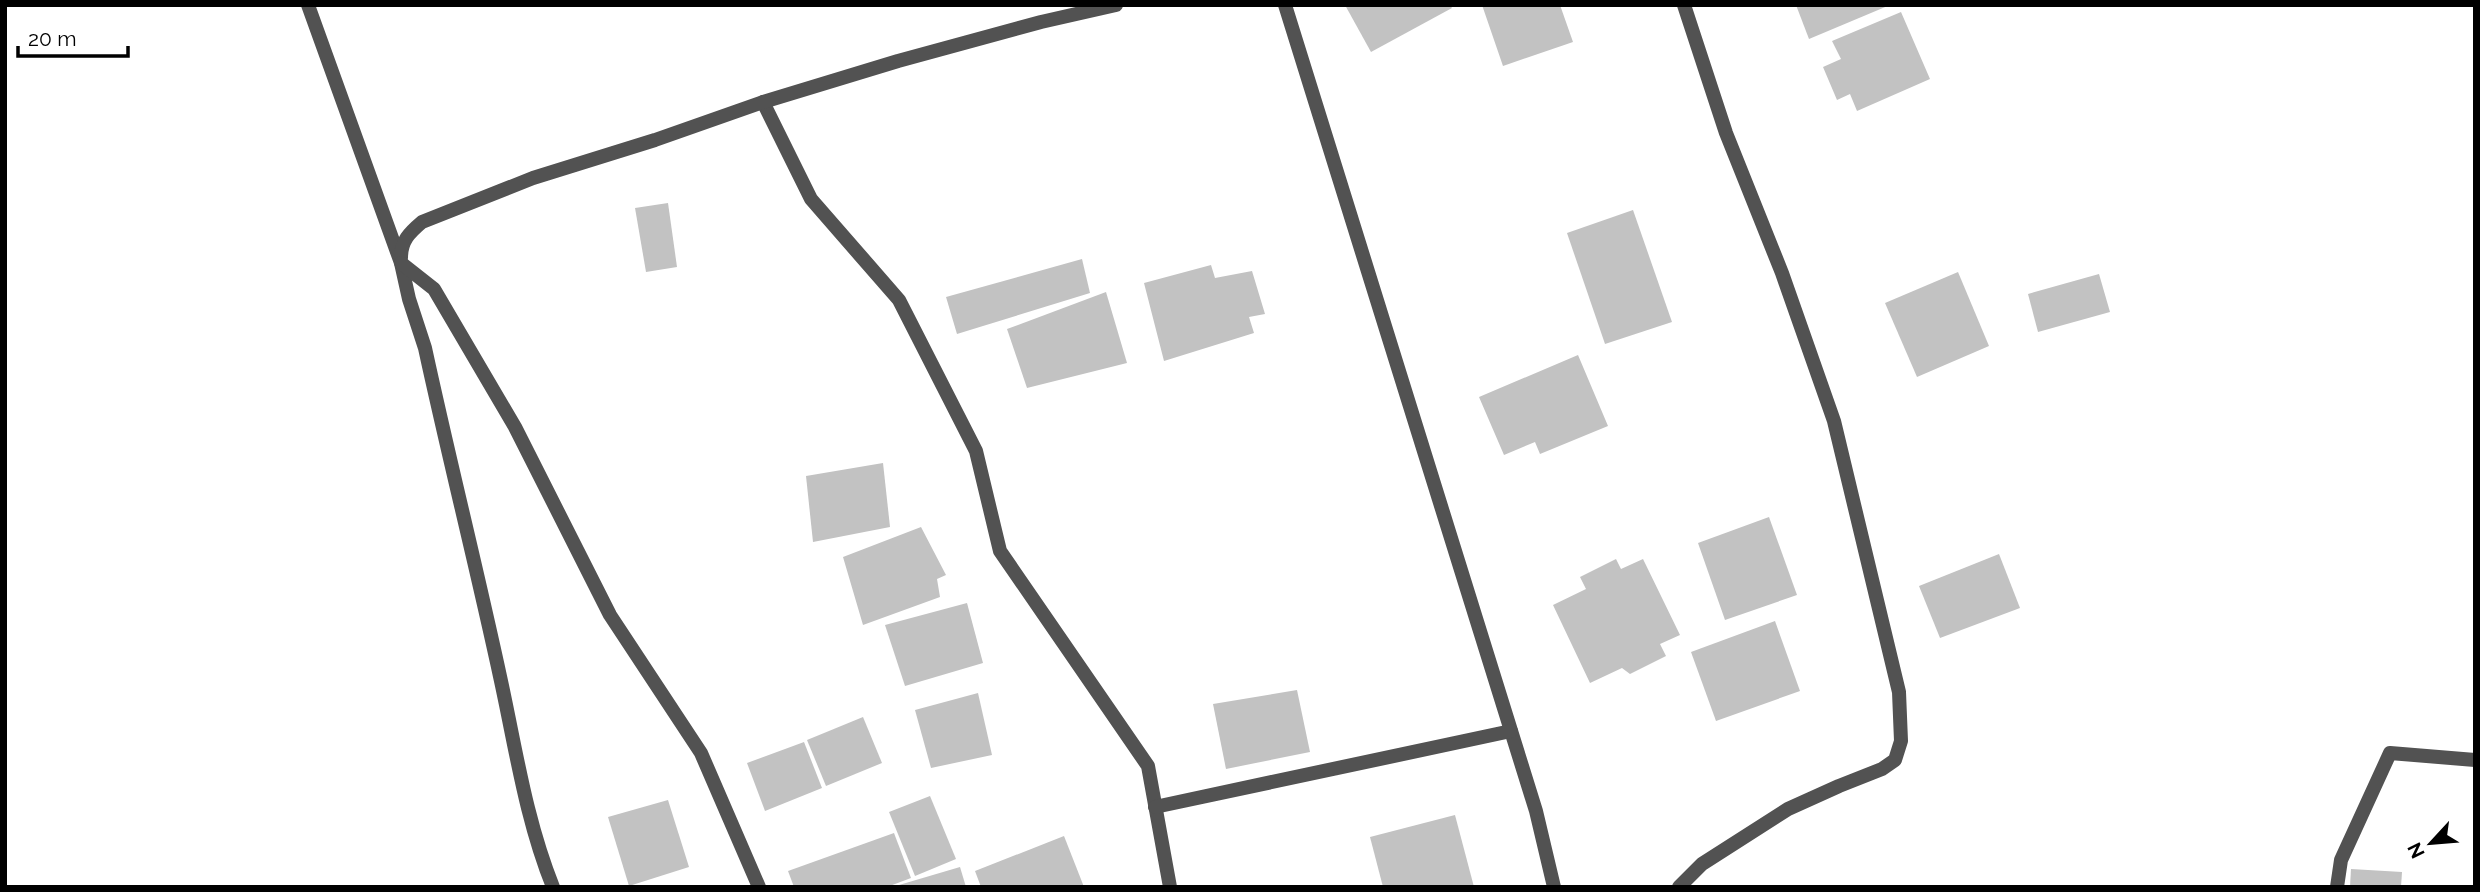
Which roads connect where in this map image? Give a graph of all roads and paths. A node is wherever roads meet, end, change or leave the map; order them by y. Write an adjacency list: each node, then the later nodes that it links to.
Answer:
1 (308, 5): 6 (street)
2 (1116, 5): 5 (street)
3 (1285, 5): 7 (street)
4 (1684, 5): 14 (street)
5 (763, 102): 6 (street); 9 (street)
6 (401, 263): 10 (street); 11 (street)
7 (1511, 731): 9 (street); 13 (street)
8 (2475, 760): 15 (street)
9 (1155, 807): 12 (street)
10 (553, 887)
11 (759, 887)
12 (1170, 887)
13 (1554, 887)
14 (1679, 887)
15 (2337, 887)

